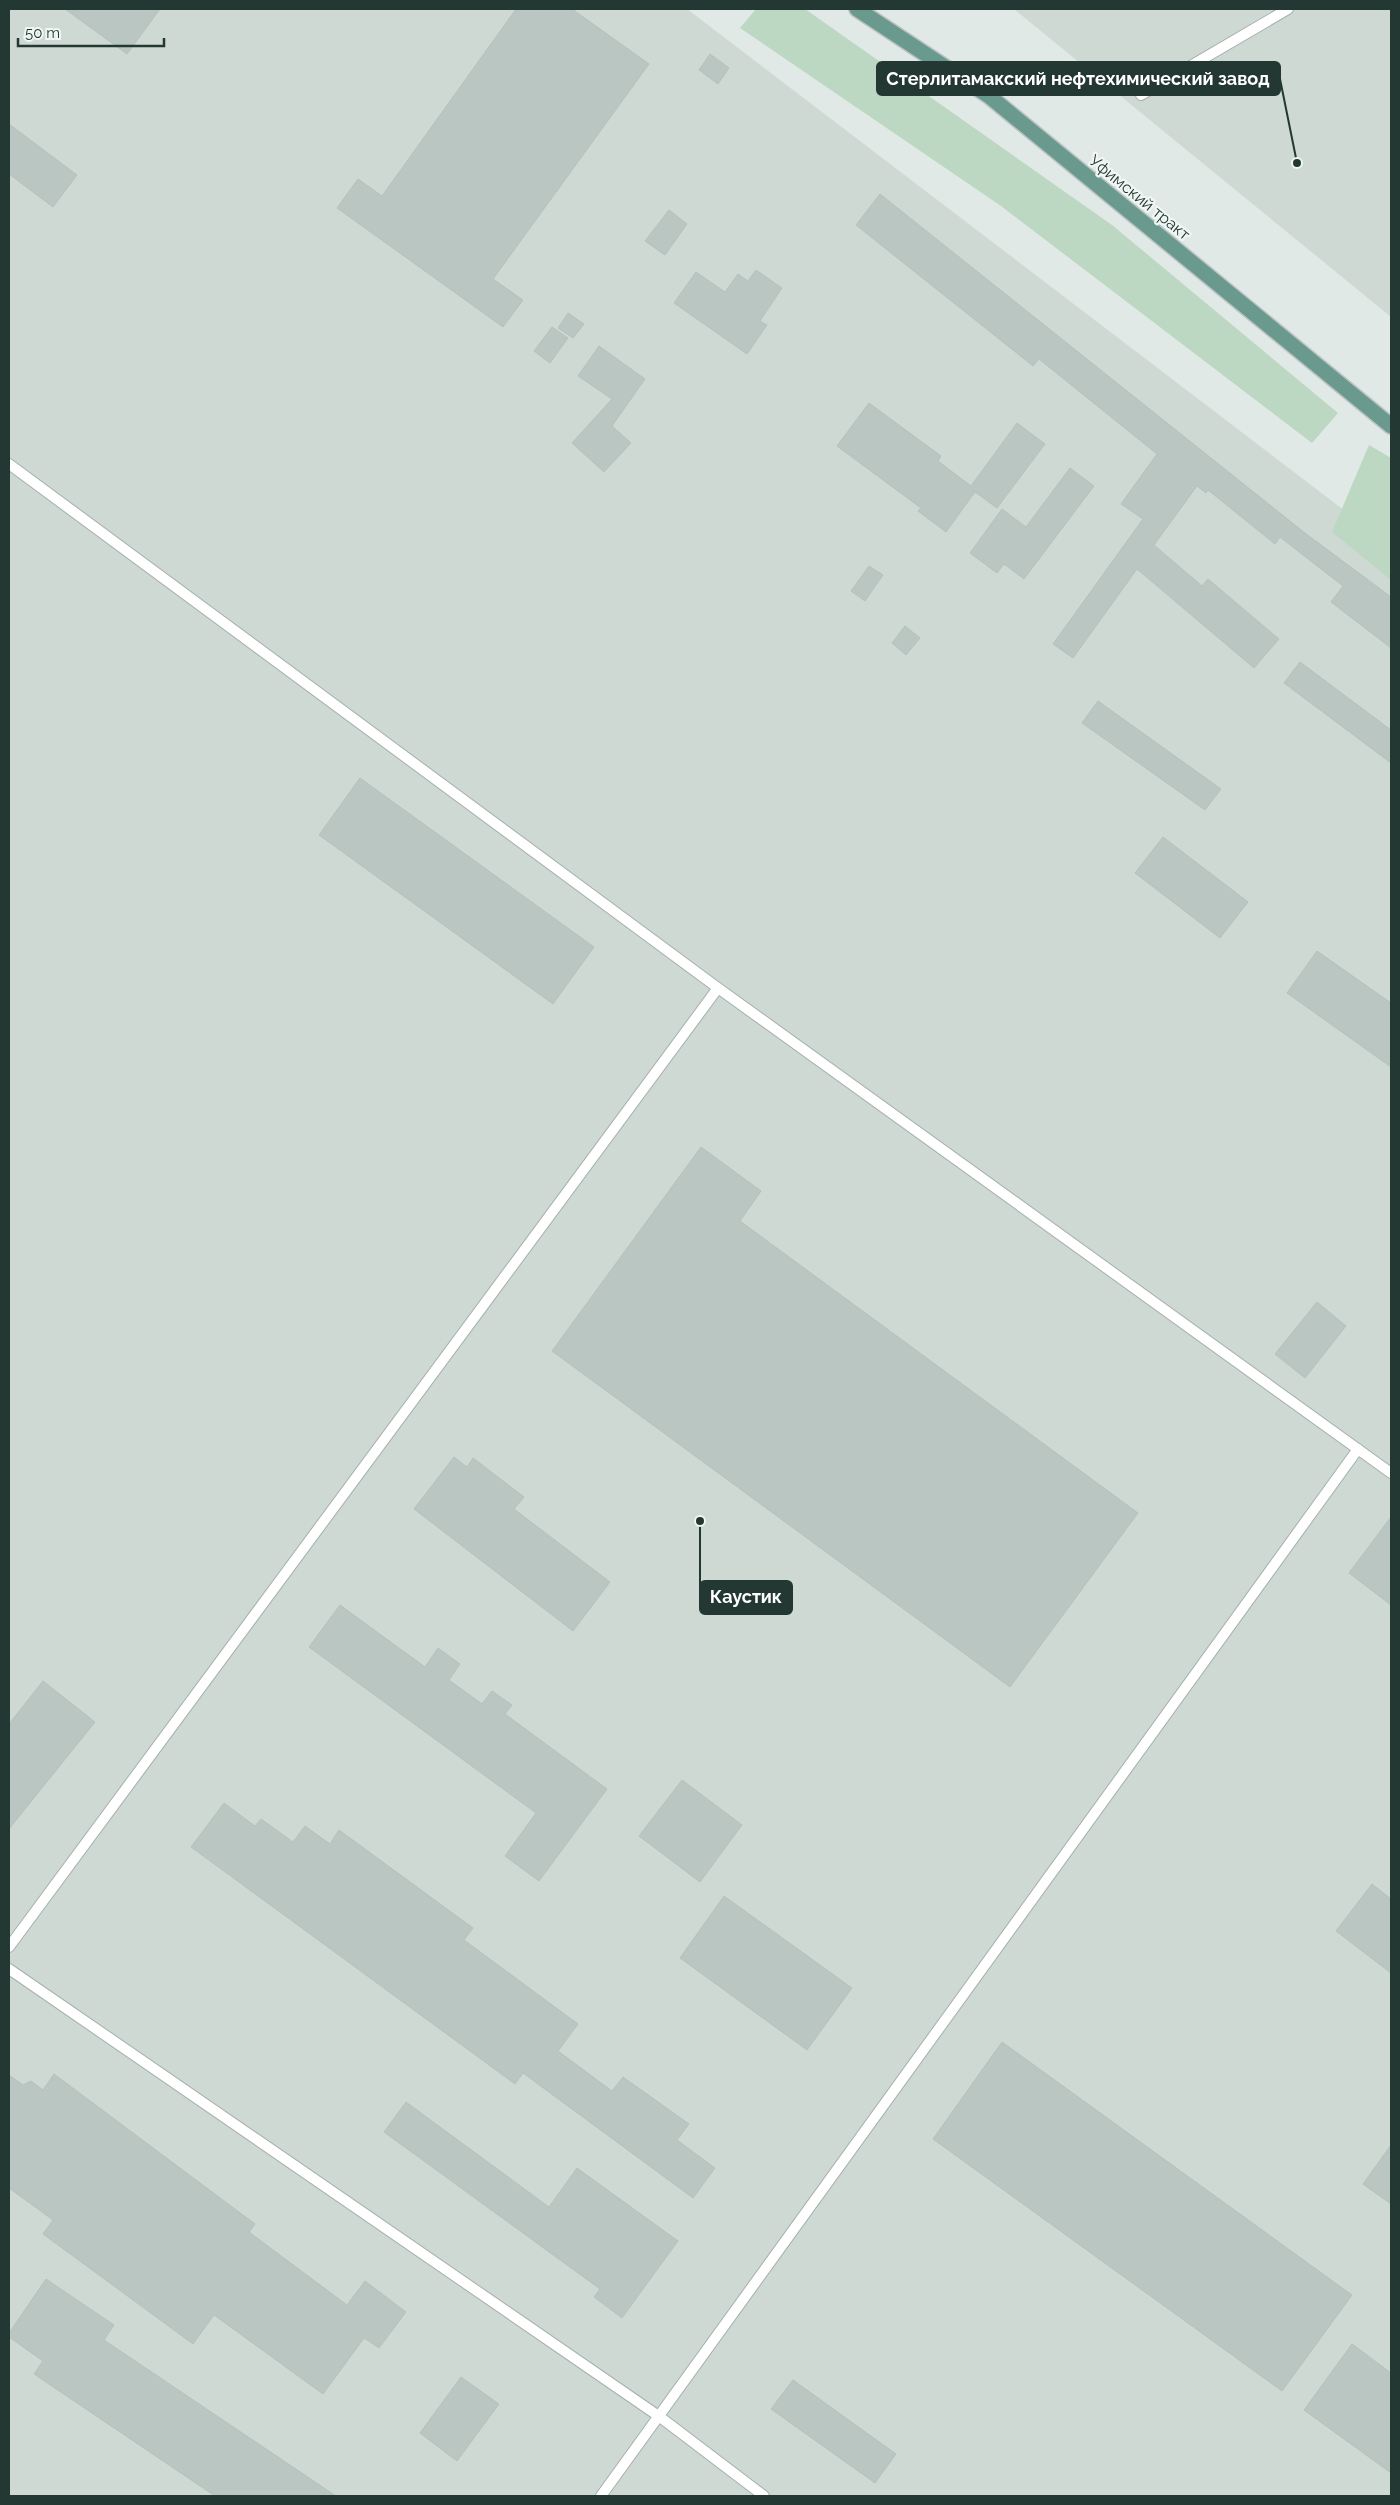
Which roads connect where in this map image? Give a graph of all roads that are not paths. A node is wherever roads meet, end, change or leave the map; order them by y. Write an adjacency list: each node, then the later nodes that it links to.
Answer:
1 (857, 9): 4 (main road, Уфимский тракт)
2 (1288, 9): 3 (lane)
3 (1141, 95)
4 (1391, 426)
5 (9, 464): 6 (lane)
6 (718, 988): 7 (lane); 9 (lane)
7 (1358, 1448): 8 (lane); 11 (lane)
8 (1391, 1473)
9 (9, 1947)
10 (9, 1969): 11 (lane)
11 (660, 2417): 12 (lane); 13 (lane)
12 (601, 2496)
13 (764, 2496)

